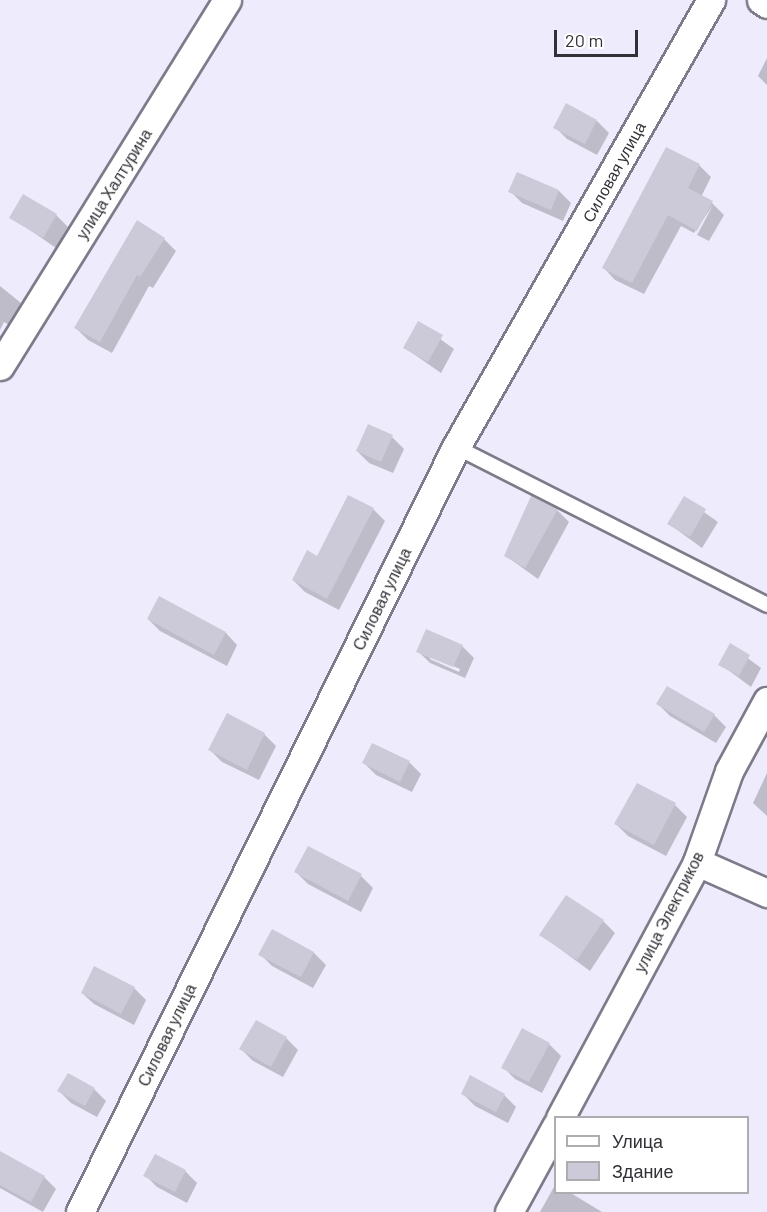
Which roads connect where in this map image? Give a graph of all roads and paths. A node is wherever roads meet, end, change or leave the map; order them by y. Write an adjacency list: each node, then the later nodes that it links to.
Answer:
1 (227, 0): 5 (street, улица Халтурина)
2 (711, 0): 6 (street, Силовая улица)
3 (761, 0): 4 (street)
4 (767, 4)
5 (0, 366)
6 (456, 447): 7 (lane); 13 (street, Силовая улица)
7 (767, 605)
8 (767, 701): 9 (street, улица Электриков)
9 (698, 862): 10 (street); 11 (street, улица Электриков)
10 (767, 893)
11 (561, 1116)
12 (554, 1128): 14 (street)
13 (80, 1212)
14 (509, 1212)

